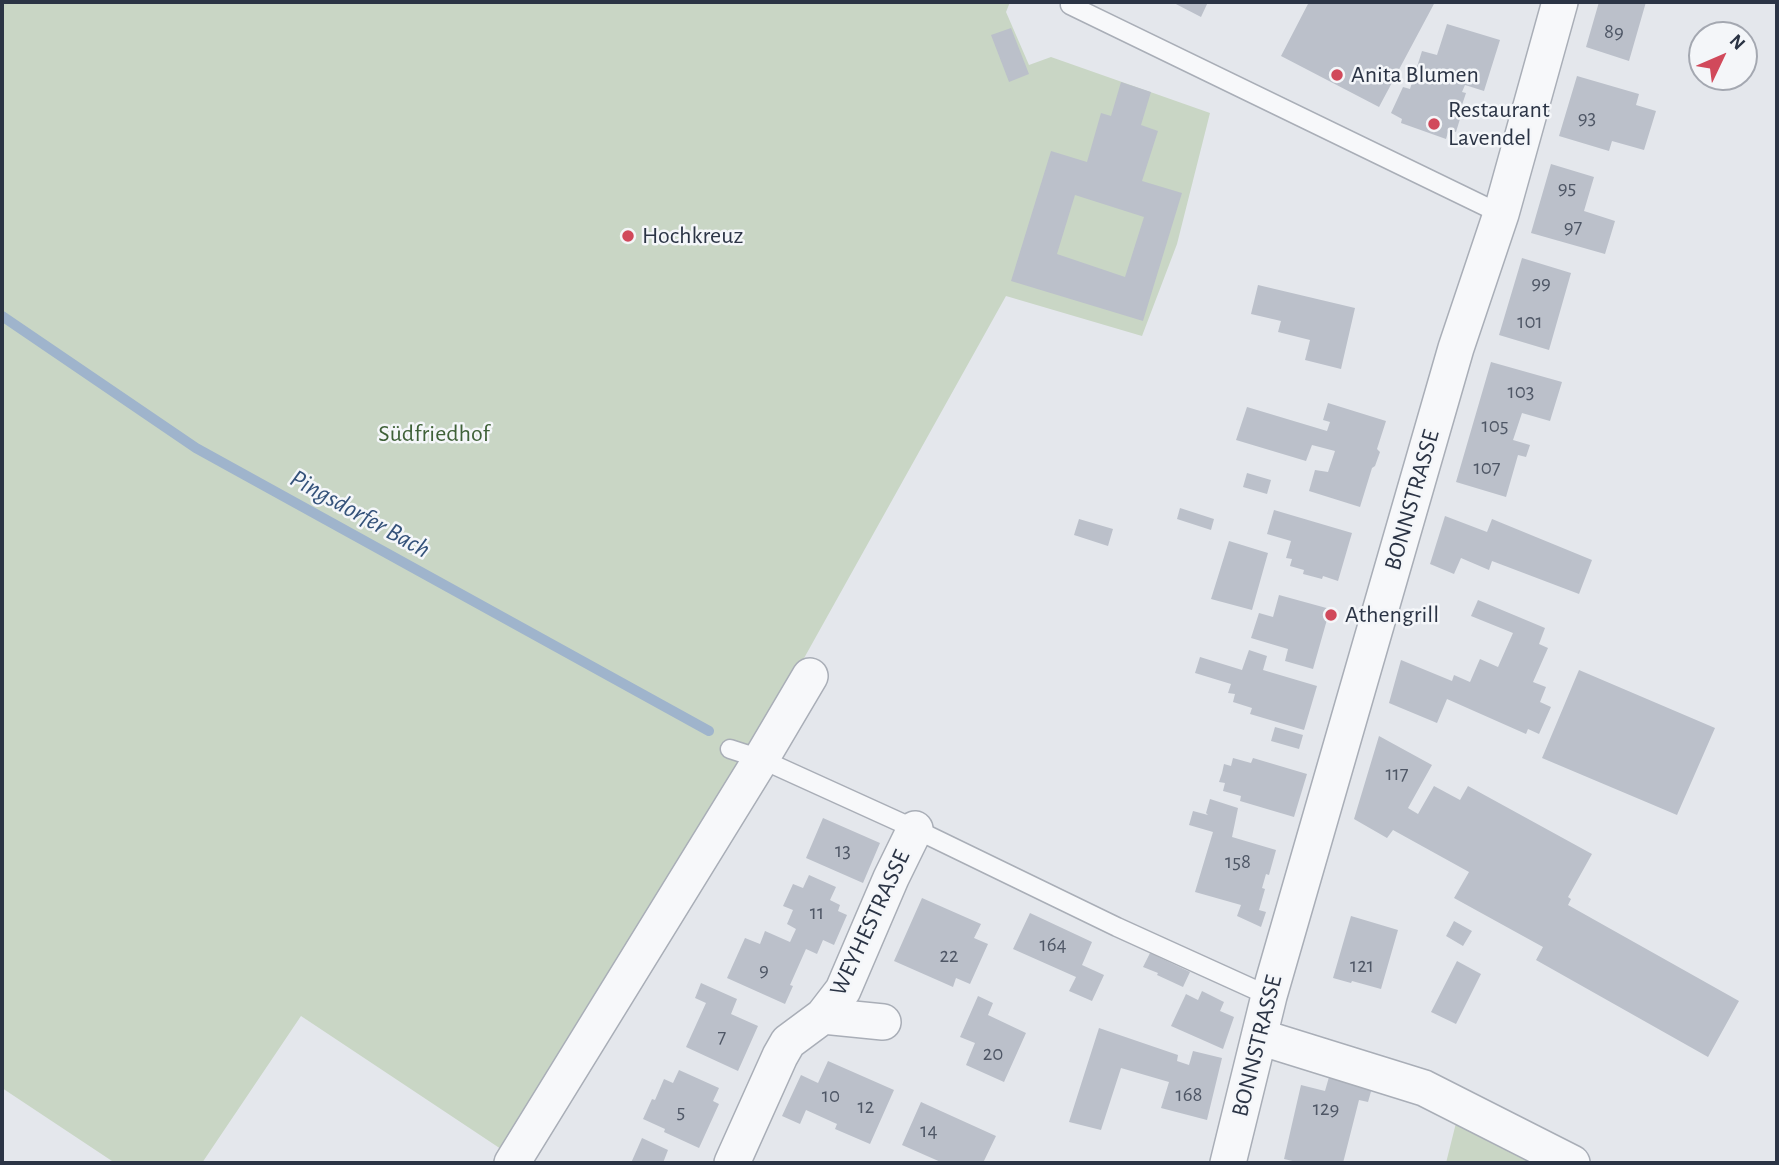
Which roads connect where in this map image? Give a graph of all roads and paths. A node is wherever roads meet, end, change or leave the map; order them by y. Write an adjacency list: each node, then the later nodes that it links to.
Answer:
1 (1071, 2): 3 (lane)
2 (1560, 2): 3 (street, BONNSTRASSE)
3 (1501, 214): 7 (street, BONNSTRASSE)
4 (810, 676): 5 (street)
5 (746, 754): 6 (lane); 12 (street)
6 (915, 830): 7 (lane); 8 (street, WEYHESTRASSE)
7 (1269, 996): 10 (street, BONNSTRASSE)
8 (823, 1016): 9 (street, WEYHESTRASSE); 11 (street, WEYHESTRASSE)
9 (883, 1022)
10 (1260, 1037): 13 (street, BONNSTRASSE); 14 (street)
11 (737, 1162)
12 (512, 1163)
13 (1228, 1163)
14 (1572, 1163)

